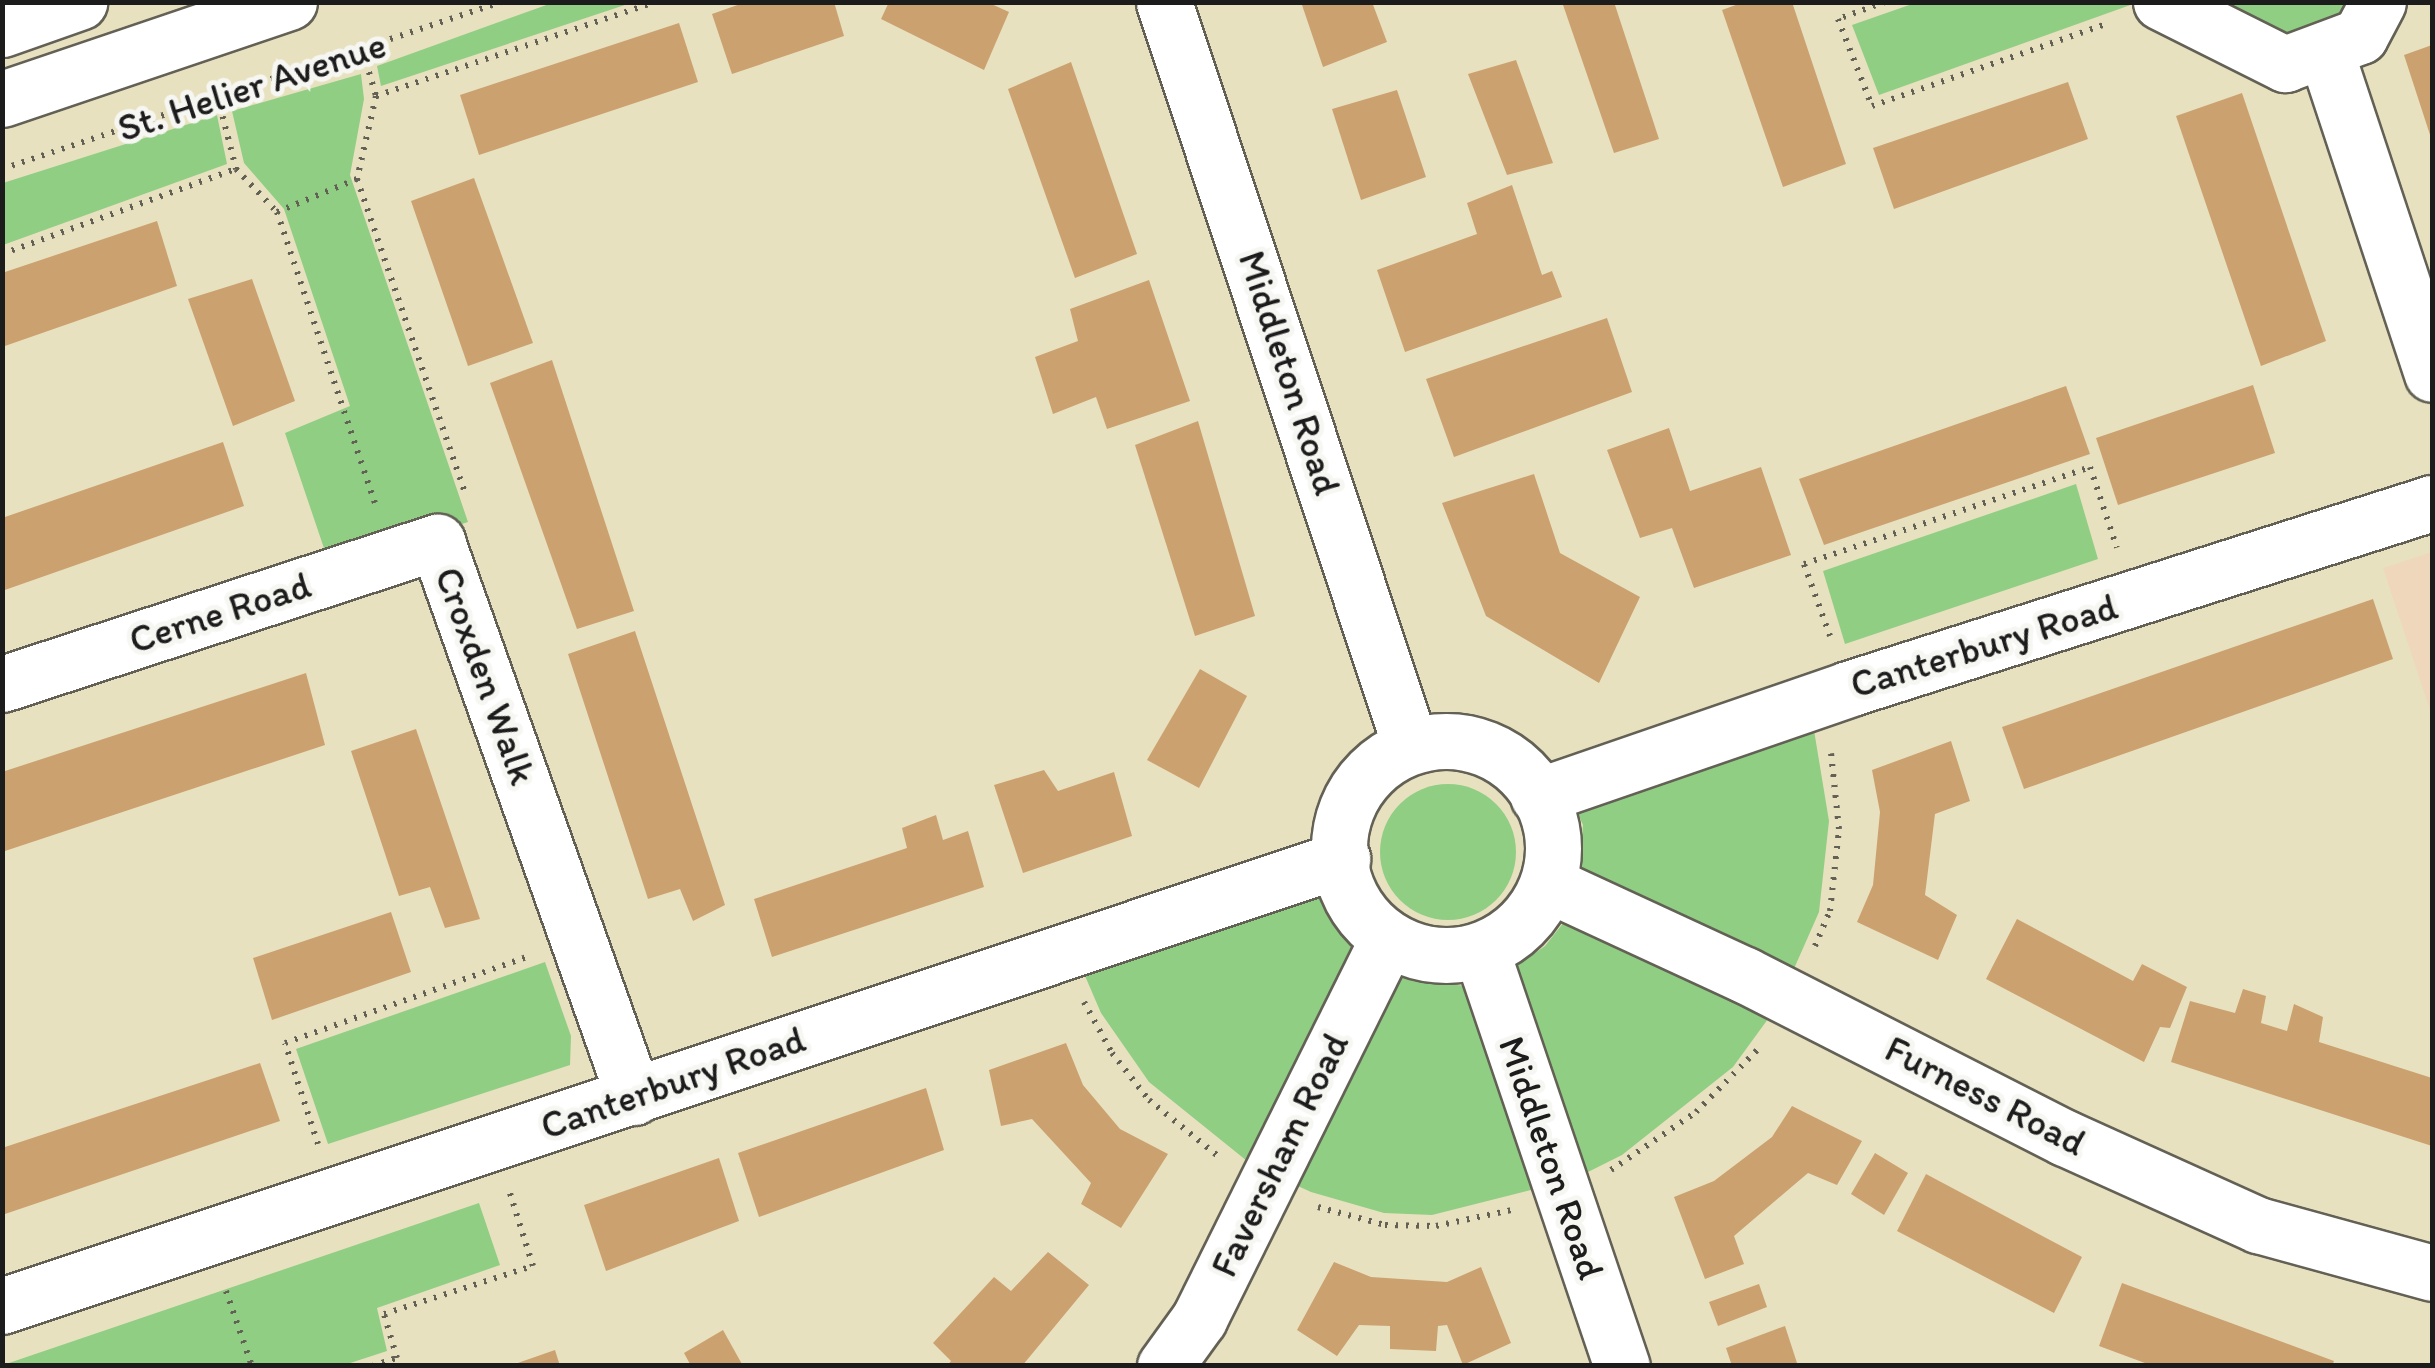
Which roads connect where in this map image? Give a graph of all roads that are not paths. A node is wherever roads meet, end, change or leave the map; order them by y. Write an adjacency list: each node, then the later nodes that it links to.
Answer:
1 (79, 2): 6 (main road)
2 (289, 2): 8 (main road, St. Helier Avenue)
3 (1164, 2): 13 (main road, Middleton Road)
4 (2378, 2): 7 (main road)
5 (2162, 4): 7 (main road)
6 (2, 29)
7 (2325, 50): 9 (main road)
8 (2, 99)
9 (2432, 374)
10 (2432, 503): 14 (main road, Canterbury Road)
11 (415, 549): 12 (main road, Cerne Road); 19 (main road, Croxden Walk)
12 (2, 684)
13 (1410, 745): 14 (main road); 15 (main road)
14 (1538, 796): 16 (main road)
15 (1342, 860): 17 (main road); 19 (main road, Canterbury Road)
16 (1550, 885): 18 (main road); 20 (main road, Furness Road)
17 (1388, 939): 18 (main road); 22 (main road, Faversham Road)
18 (1481, 950): 23 (main road, Middleton Road)
19 (634, 1097): 21 (main road, Canterbury Road)
20 (2432, 1273)
21 (2, 1306)
22 (1165, 1366)
23 (1622, 1366)

